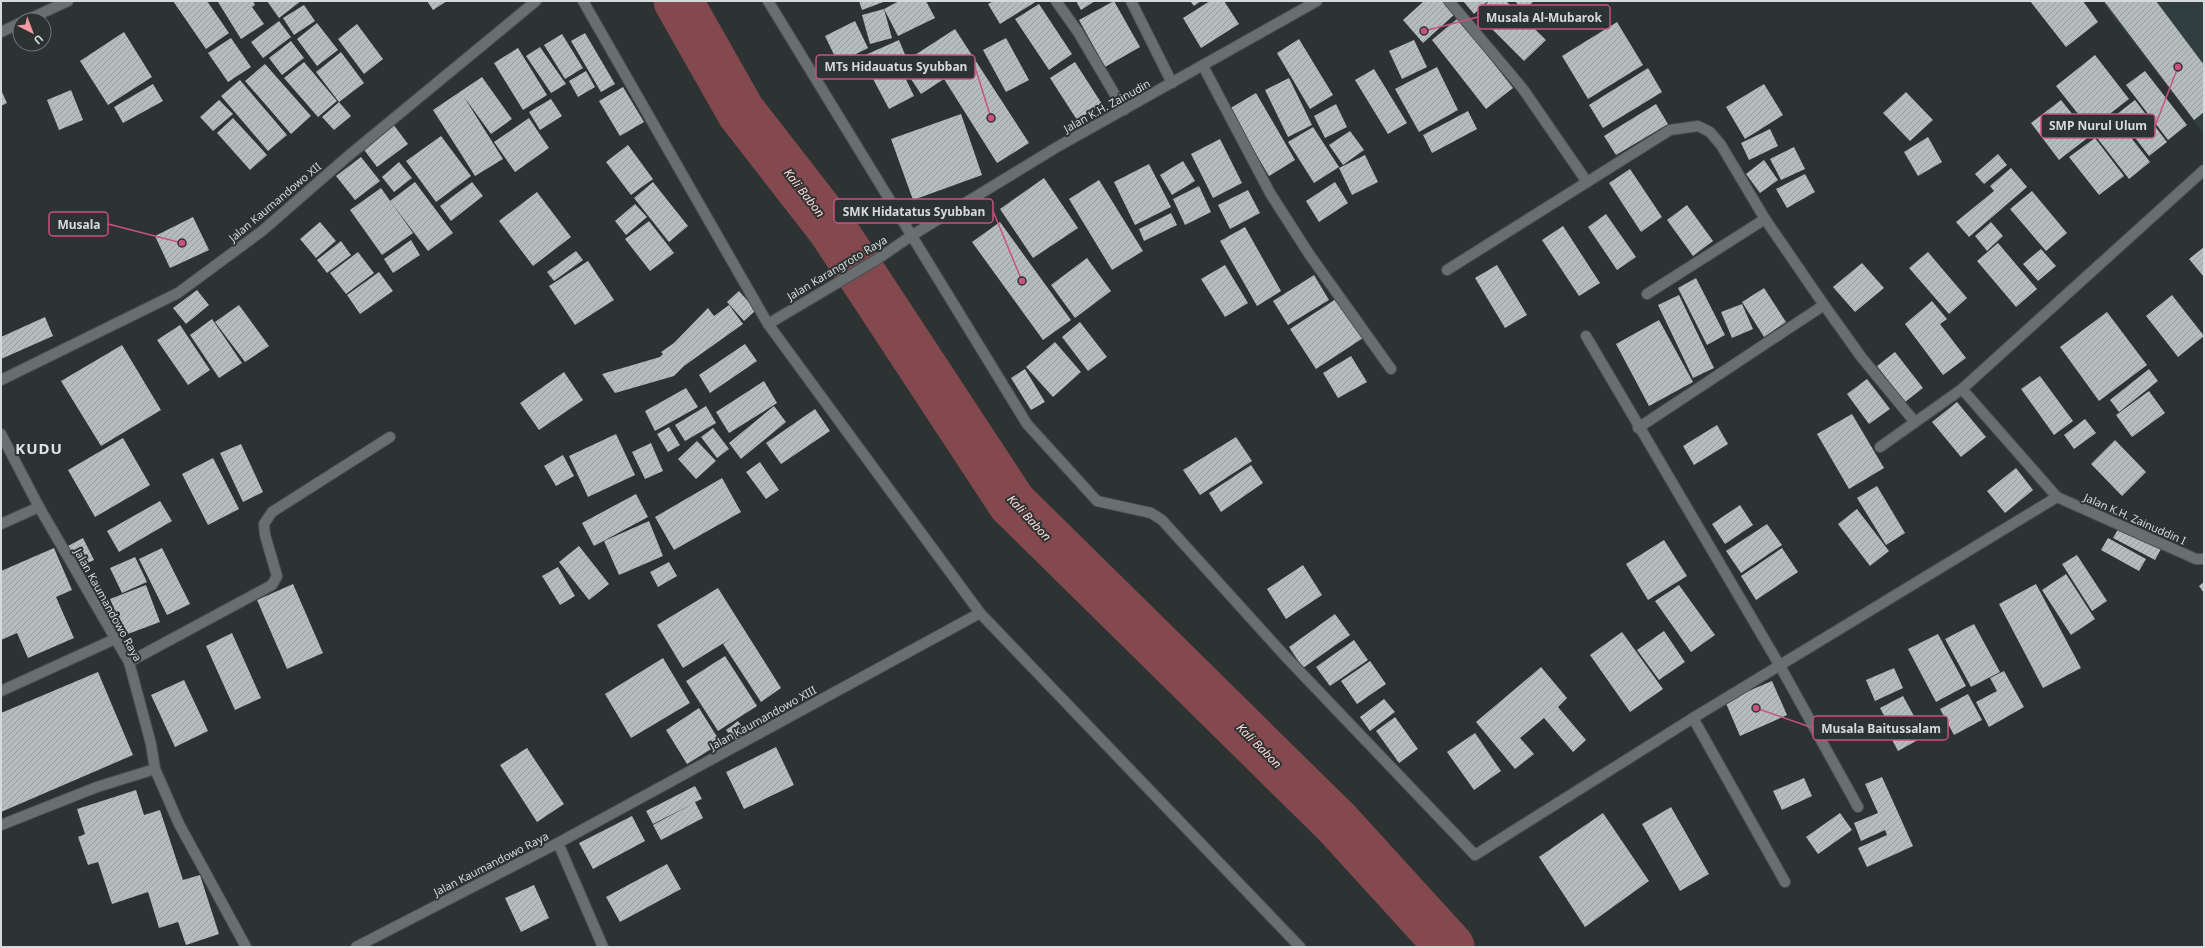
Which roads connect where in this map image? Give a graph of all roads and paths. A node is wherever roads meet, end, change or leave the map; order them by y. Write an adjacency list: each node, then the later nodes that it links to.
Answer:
1 (68, 1): 9 (street)
2 (536, 1): 25 (street, Jalan Kaumandowo XII)
3 (583, 1): 22 (street)
4 (768, 1): 18 (street)
5 (1056, 1): 14 (street)
6 (1131, 1): 13 (street)
7 (1317, 1): 12 (street, Jalan K.H. Zainudin)
8 (1449, 1): 16 (street)
9 (44, 12)
10 (12, 27): 11 (street)
11 (1, 32)
12 (1203, 66): 13 (street, Jalan K.H. Zainudin); 24 (street)
13 (1172, 83): 14 (street, Jalan K.H. Zainudin)
14 (1124, 110): 18 (street, Jalan K.H. Zainudin)
15 (2204, 170): 26 (street)
16 (1587, 182): 17 (street); 19 (street)
17 (1765, 219): 20 (street); 21 (street)
18 (911, 236): 22 (street, Jalan Karangroto Raya); 41 (street)
19 (1447, 270)
20 (1647, 294)
21 (1824, 305): 27 (street); 28 (street)
22 (772, 322): 36 (street)
23 (1586, 336): 28 (street)
24 (1391, 369)
25 (1, 380)
26 (1962, 389): 27 (street); 32 (street)
27 (1914, 421): 31 (street)
28 (1638, 428): 39 (street)
29 (1, 434): 33 (street, Jalan Kaumandowo Raya)
30 (390, 437): 38 (street)
31 (1880, 447)
32 (2057, 497): 35 (street, Jalan K.H. Zainuddin I); 39 (street)
33 (39, 507): 34 (street); 37 (street, Jalan Kaumandowo Raya)
34 (1, 524)
35 (2204, 559)
36 (980, 613): 45 (street, Jalan Kaumandowo XIII); 50 (street)
37 (115, 640): 38 (street, Jalan Kaumandowo Raya); 40 (street)
38 (129, 662): 42 (street, Jalan Kaumandowo Raya)
39 (1780, 666): 41 (street); 43 (street)
40 (1, 691)
41 (1694, 718): 46 (street)
42 (155, 769): 44 (street); 47 (street, Jalan Kaumandowo Raya)
43 (1858, 807)
44 (1, 825)
45 (558, 843): 48 (street, Jalan Kaumandowo Raya); 49 (street, Jalan Kaumandowo Raya)
46 (1785, 882)
47 (246, 947)
48 (356, 947)
49 (603, 947)
50 (1300, 947)

